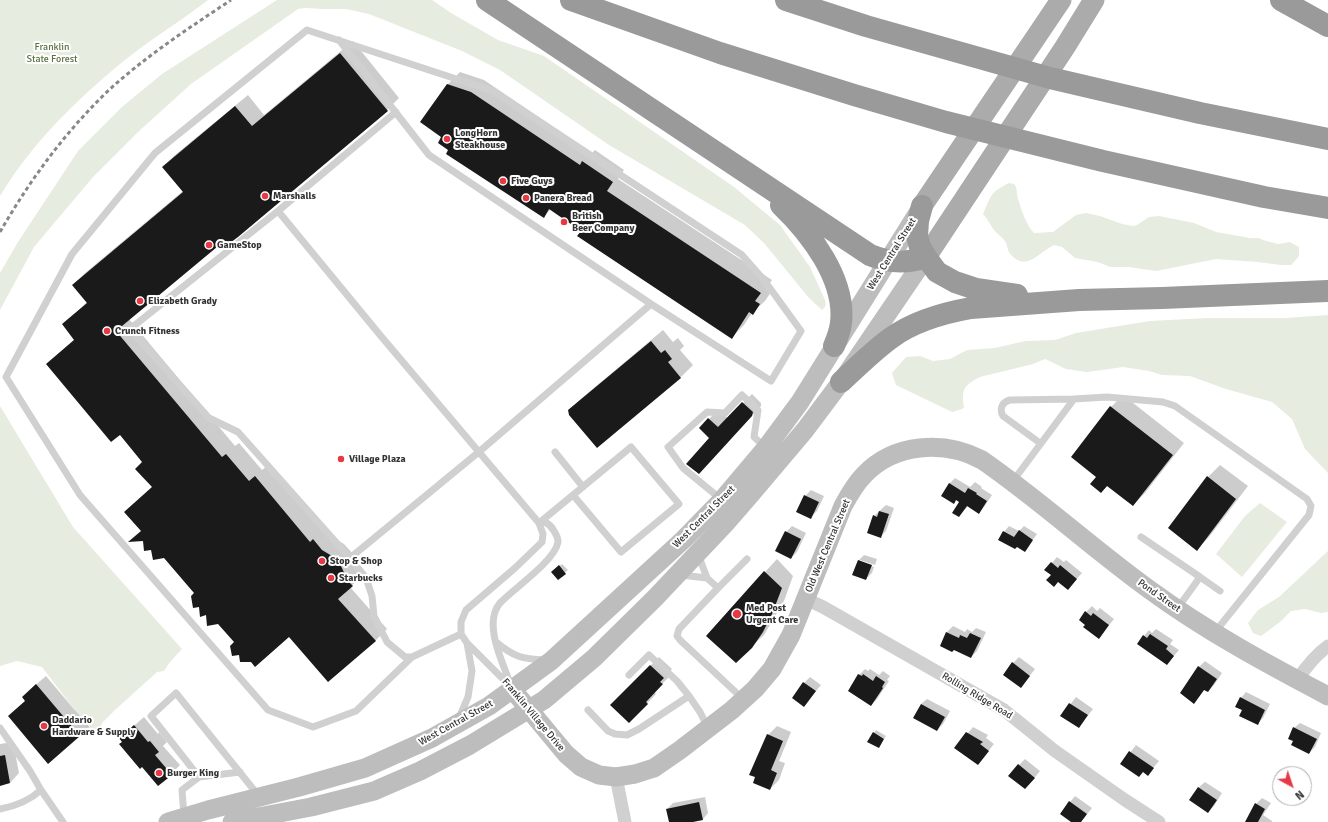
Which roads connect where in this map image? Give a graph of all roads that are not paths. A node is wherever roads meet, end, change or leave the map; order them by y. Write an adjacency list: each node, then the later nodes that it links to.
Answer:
1 (487, 0): 11 (highway)
2 (571, 0): 13 (highway)
3 (786, 0): 10 (highway)
4 (1061, 0): 12 (main road, West Central Street)
5 (1094, 0): 15 (main road, West Central Street)
6 (1284, 1): 7 (highway)
7 (1328, 26)
8 (339, 40): 9 (lane); 19 (lane); 48 (lane)
9 (396, 112): 14 (lane); 19 (lane)
10 (1328, 139)
11 (743, 170): 16 (highway); 20 (highway)
12 (922, 206): 15 (highway); 16 (main road, West Central Street)
13 (1328, 208)
14 (278, 211): 25 (lane); 34 (lane)
15 (926, 257): 16 (highway); 18 (highway); 21 (main road, West Central Street)
16 (888, 261): 20 (main road, West Central Street)
17 (1328, 291): 18 (highway)
18 (1079, 300): 21 (highway)
19 (651, 304): 25 (lane)
20 (834, 346): 24 (main road, West Central Street)
21 (841, 382): 33 (main road, West Central Street)
22 (1074, 399): 23 (lane); 23 (lane); 43 (lane)
23 (1040, 443): 27 (lane)
24 (766, 448): 30 (main road, West Central Street); 30 (lane)
25 (480, 451): 31 (lane); 34 (lane)
26 (555, 452): 28 (lane)
27 (1007, 479): 41 (main road, Old West Central Street); 42 (main road, Pond Street)
28 (583, 487): 29 (lane); 29 (lane)
29 (574, 495): 31 (lane)
30 (722, 500): 49 (main road, West Central Street)
31 (540, 523): 44 (lane); 45 (lane)
32 (1141, 537): 37 (lane)
33 (698, 553): 36 (main road, West Central Street); 38 (lane)
34 (350, 558): 48 (lane)
35 (747, 560): 39 (lane)
36 (678, 574): 38 (lane); 56 (main road, West Central Street)
37 (1200, 577): 40 (lane); 42 (lane)
38 (707, 578): 39 (lane)
39 (718, 588): 55 (lane)
40 (1220, 591)
41 (806, 599): 55 (main road, Old West Central Street); 72 (street, Rolling Ridge Road)
42 (1177, 609): 43 (main road, Pond Street)
43 (1214, 633): 51 (main road, Pond Street)
44 (461, 634): 46 (lane, Franklin Village Drive); 48 (lane)
45 (495, 641): 49 (lane); 52 (lane)
46 (467, 643): 52 (lane, Franklin Village Drive); 58 (lane)
47 (1328, 646): 51 (street)
48 (412, 657)
49 (551, 661): 52 (main road, West Central Street)
50 (629, 675): 53 (lane)
51 (1297, 680): 54 (main road, Pond Street)
52 (512, 689): 56 (main road, Franklin Village Drive); 58 (main road, West Central Street)
53 (689, 696): 57 (lane); 60 (lane)
54 (1328, 696)
55 (744, 700): 60 (main road, Old West Central Street)
56 (529, 709): 64 (main road, Franklin Village Drive); 70 (main road, West Central Street)
57 (588, 710)
58 (456, 724): 66 (main road, West Central Street)
59 (0, 728): 61 (lane)
60 (708, 728): 64 (main road, Old West Central Street)
61 (3, 738): 65 (lane)
62 (240, 772): 63 (lane); 63 (lane); 66 (lane)
63 (199, 777): 68 (lane)
64 (616, 777): 71 (street)
65 (41, 790): 67 (lane); 69 (lane)
66 (260, 797): 68 (main road, West Central Street)
67 (0, 809)
68 (176, 820)
69 (63, 822)
70 (232, 822)
71 (625, 822)
72 (1159, 822)

